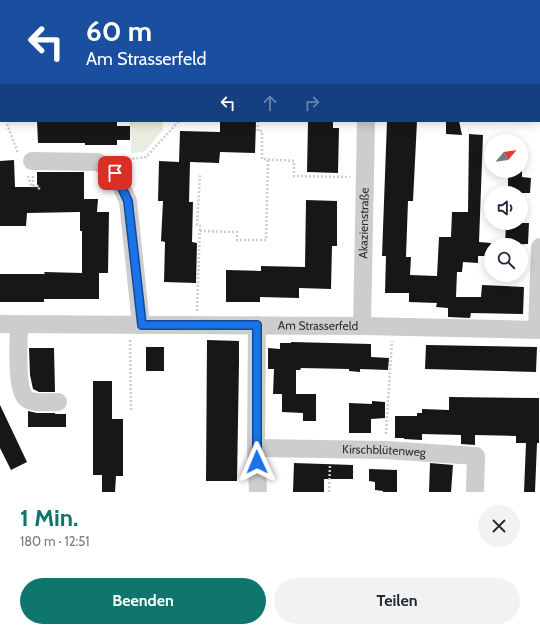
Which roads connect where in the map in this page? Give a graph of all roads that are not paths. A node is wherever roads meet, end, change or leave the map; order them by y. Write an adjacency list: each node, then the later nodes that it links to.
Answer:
1 (366, 122): 8 (street, Akazienstraße)
2 (32, 161): 6 (street)
3 (540, 247): 9 (street)
4 (0, 324): 5 (street, Am Strasserfeld)
5 (19, 324): 6 (street, Am Strasserfeld); 10 (street)
6 (136, 325): 7 (street, Am Strasserfeld)
7 (257, 325): 8 (street, Am Strasserfeld); 11 (street)
8 (362, 326): 9 (street, Am Strasserfeld)
9 (538, 330)
10 (58, 402)
11 (256, 448): 12 (street); 13 (street, Kirschblütenweg)
12 (258, 492)
13 (475, 492)

